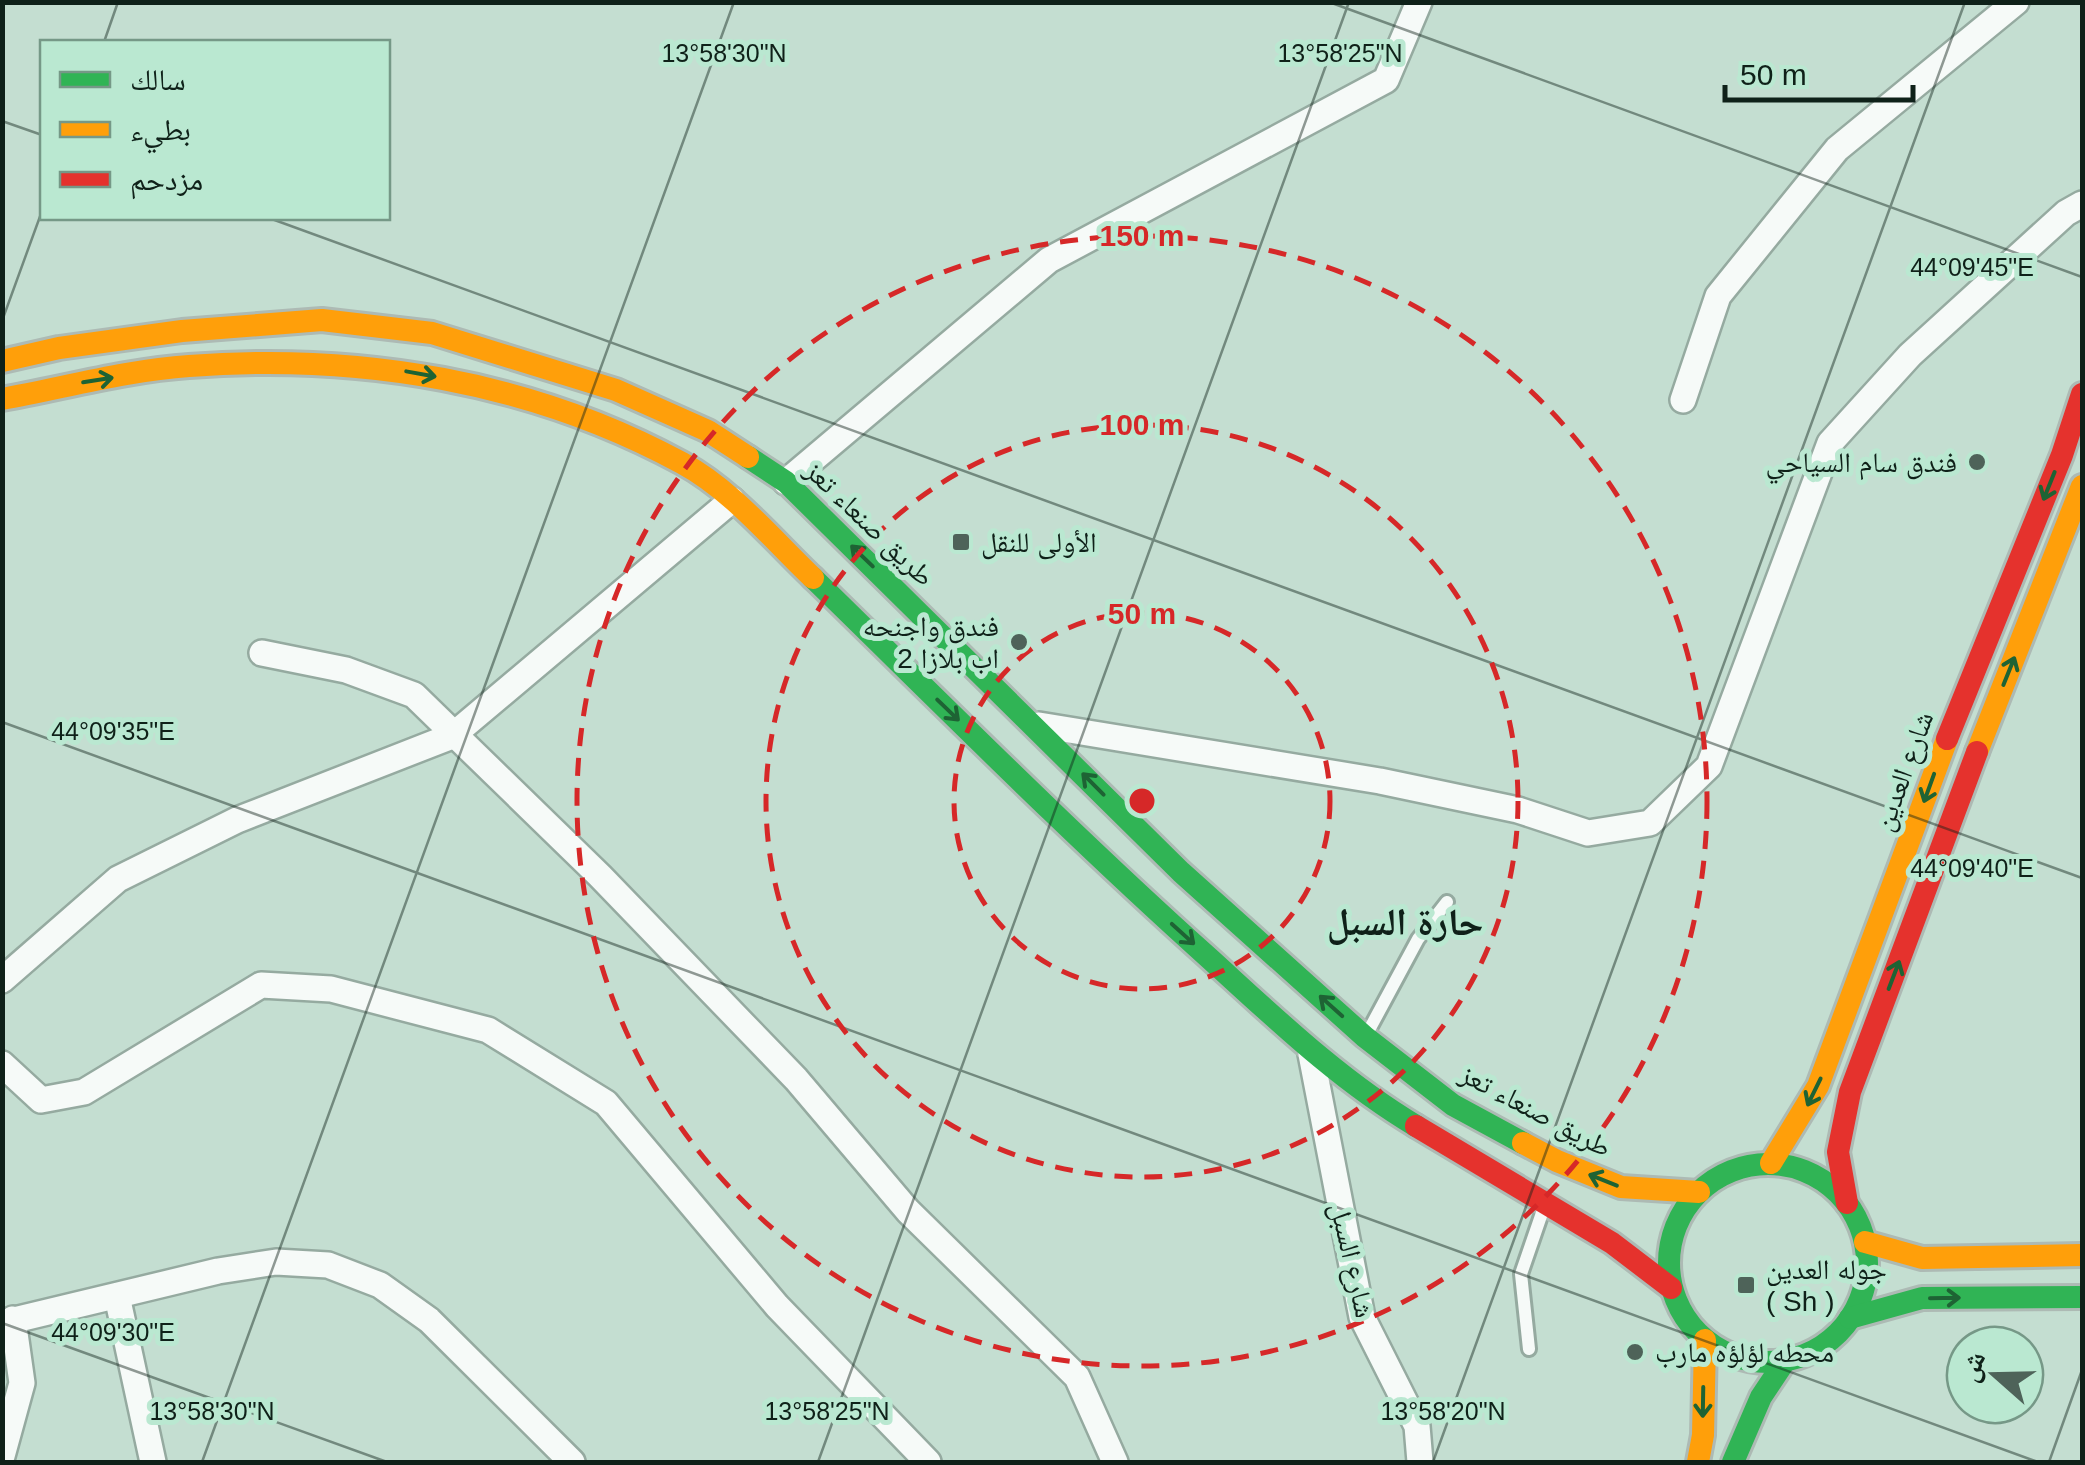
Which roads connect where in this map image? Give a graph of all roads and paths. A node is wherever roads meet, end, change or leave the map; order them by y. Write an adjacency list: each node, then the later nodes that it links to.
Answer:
1 (1419, 2): 8 (street)
2 (2016, 2): 7 (street)
3 (2082, 204): 12 (street)
4 (2, 361): 8 (main road, طريق صنعاء تعز)
5 (2082, 394): 19 (main road, شارع العدين, one-way to 19)
6 (2, 398): 10 (main road, one-way to 10)
7 (1683, 400)
8 (786, 482): 12 (main road, طريق صنعاء تعز, one-way to 8)
9 (2082, 486): 22 (main road, one-way to 9)
10 (732, 500): 13 (street); 17 (main road, one-way to 17)
11 (262, 653): 13 (street)
12 (1034, 724): 16 (main road, طريق صنعاء تعز, one-way to 12)
13 (452, 736): 15 (street); 37 (street)
14 (1447, 902): 16 (lane)
15 (2, 980)
16 (1366, 1037): 20 (main road, طريق صنعاء تعز, one-way to 16)
17 (1310, 1049): 21 (main road); 38 (street, شارع السبل)
18 (2, 1064): 36 (street)
19 (1772, 1164): 20 (main road); 22 (main road)
20 (1698, 1192): 25 (main road)
21 (1546, 1203): 25 (main road); 31 (lane)
22 (1847, 1203): 23 (main road)
23 (1865, 1242): 24 (main road); 28 (main road)
24 (2082, 1255)
25 (1672, 1288): 30 (main road)
26 (117, 1296): 29 (street); 34 (street); 35 (street)
27 (2082, 1296): 28 (main road, one-way to 27)
28 (1850, 1318): 32 (main road)
29 (8, 1321): 33 (street)
30 (1705, 1340): 32 (main road); 39 (main road, one-way to 39)
31 (1529, 1349)
32 (1785, 1361): 40 (main road)
33 (2, 1456)
34 (153, 1462)
35 (572, 1462)
36 (928, 1462)
37 (1115, 1462)
38 (1420, 1462)
39 (1698, 1462)
40 (1733, 1462)

